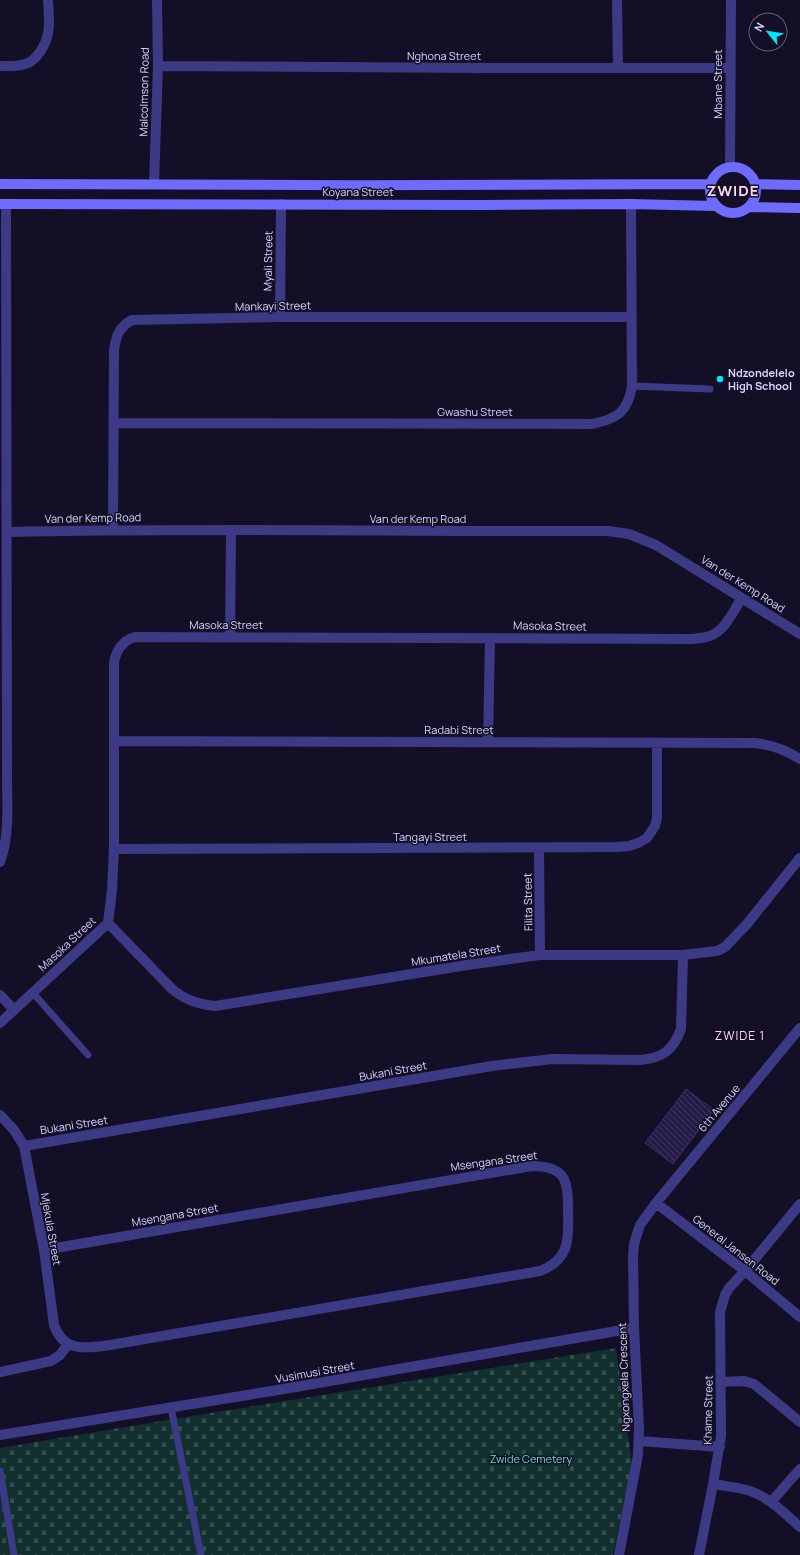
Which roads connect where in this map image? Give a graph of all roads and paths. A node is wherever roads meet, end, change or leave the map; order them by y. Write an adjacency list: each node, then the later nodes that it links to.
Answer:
1 (48, 0): 5 (street)
2 (157, 0): 6 (street, Malcolmson Road)
3 (617, 0): 7 (street)
4 (731, 0): 8 (street, Mbane Street)
5 (0, 66)
6 (158, 66): 7 (street, Nghona Street); 11 (street, Malcolmson Road)
7 (618, 68): 8 (street, Nghona Street)
8 (730, 68): 9 (street, Mbane Street)
9 (730, 167): 12 (main road); 13 (main road)
10 (0, 184): 11 (main road, Koyana Street)
11 (154, 184): 12 (main road, Koyana Street)
12 (710, 184): 18 (main road)
13 (755, 184): 14 (main road); 19 (main road)
14 (800, 185)
15 (3, 204): 16 (main road, Koyana Street); 23 (street)
16 (281, 204): 17 (main road, Koyana Street); 21 (street, Myali Street)
17 (631, 204): 18 (main road, Koyana Street); 22 (street, Gwashu Street)
18 (715, 206): 19 (main road, Koyana Street)
19 (749, 207): 20 (main road, Koyana Street)
20 (800, 208)
21 (280, 318): 22 (street, Mankayi Street); 26 (street, Mankayi Street)
22 (631, 318): 24 (street, Gwashu Street)
23 (3, 319): 29 (street)
24 (632, 386): 25 (lane); 26 (street, Gwashu Street)
25 (710, 389)
26 (114, 423): 27 (street, Mankayi Street)
27 (113, 529): 28 (street, Van der Kemp Road); 29 (street, Van der Kemp Road)
28 (231, 530): 30 (street, Van der Kemp Road); 32 (street)
29 (7, 532): 34 (street)
30 (742, 598): 31 (street, Van der Kemp Road); 33 (street, Masoka Street)
31 (800, 634)
32 (230, 637): 33 (street, Masoka Street); 35 (street, Masoka Street)
33 (490, 638): 36 (street)
34 (3, 671): 39 (street)
35 (114, 741): 36 (street, Radabi Street); 41 (street, Masoka Street)
36 (488, 742): 37 (street, Radabi Street)
37 (657, 743): 38 (street, Radabi Street); 40 (street, Tangayi Street)
38 (800, 759)
39 (4, 776): 43 (street)
40 (539, 848): 41 (street, Tangayi Street); 45 (street, Filita Street)
41 (114, 849): 44 (street, Masoka Street)
42 (800, 858): 46 (street, Mkumatela Street)
43 (0, 862)
44 (108, 923): 45 (street, Mkumatela Street); 47 (street, Masoka Street)
45 (540, 955): 46 (street, Mkumatela Street)
46 (683, 955): 54 (street, Bukani Street)
47 (32, 993): 49 (street, Masoka Street); 52 (lane)
48 (0, 995): 49 (street)
49 (14, 1010): 50 (street, Masoka Street)
50 (0, 1023)
51 (799, 1030): 55 (street, 6th Avenue)
52 (88, 1054)
53 (0, 1115): 54 (street, Mjekula Street)
54 (24, 1146): 57 (street, Mjekula Street)
55 (656, 1203): 58 (street, General Jansen Road); 60 (street, Ngxongxela Crescent)
56 (800, 1204): 58 (street, Khame Street)
57 (44, 1250): 61 (street, Mjekula Street); 61 (street, Msengana Street)
58 (745, 1272): 59 (street, General Jansen Road); 63 (street, Khame Street)
59 (800, 1317)
60 (634, 1328): 64 (street, Vusimusi Street); 67 (street, Ngxongxela Crescent)
61 (72, 1346): 62 (street)
62 (0, 1372)
63 (721, 1382): 65 (street); 68 (street, Khame Street)
64 (171, 1408): 66 (street, Vusimusi Street); 75 (lane)
65 (800, 1422)
66 (0, 1434)
67 (639, 1442): 68 (street); 76 (street, Ngxongxela Crescent)
68 (720, 1447): 71 (street, Khame Street)
69 (800, 1469): 72 (street)
70 (0, 1471): 74 (lane)
71 (713, 1484): 72 (street); 77 (street, Khame Street)
72 (771, 1502): 73 (street)
73 (800, 1527)
74 (14, 1555)
75 (201, 1555)
76 (619, 1555)
77 (699, 1555)

